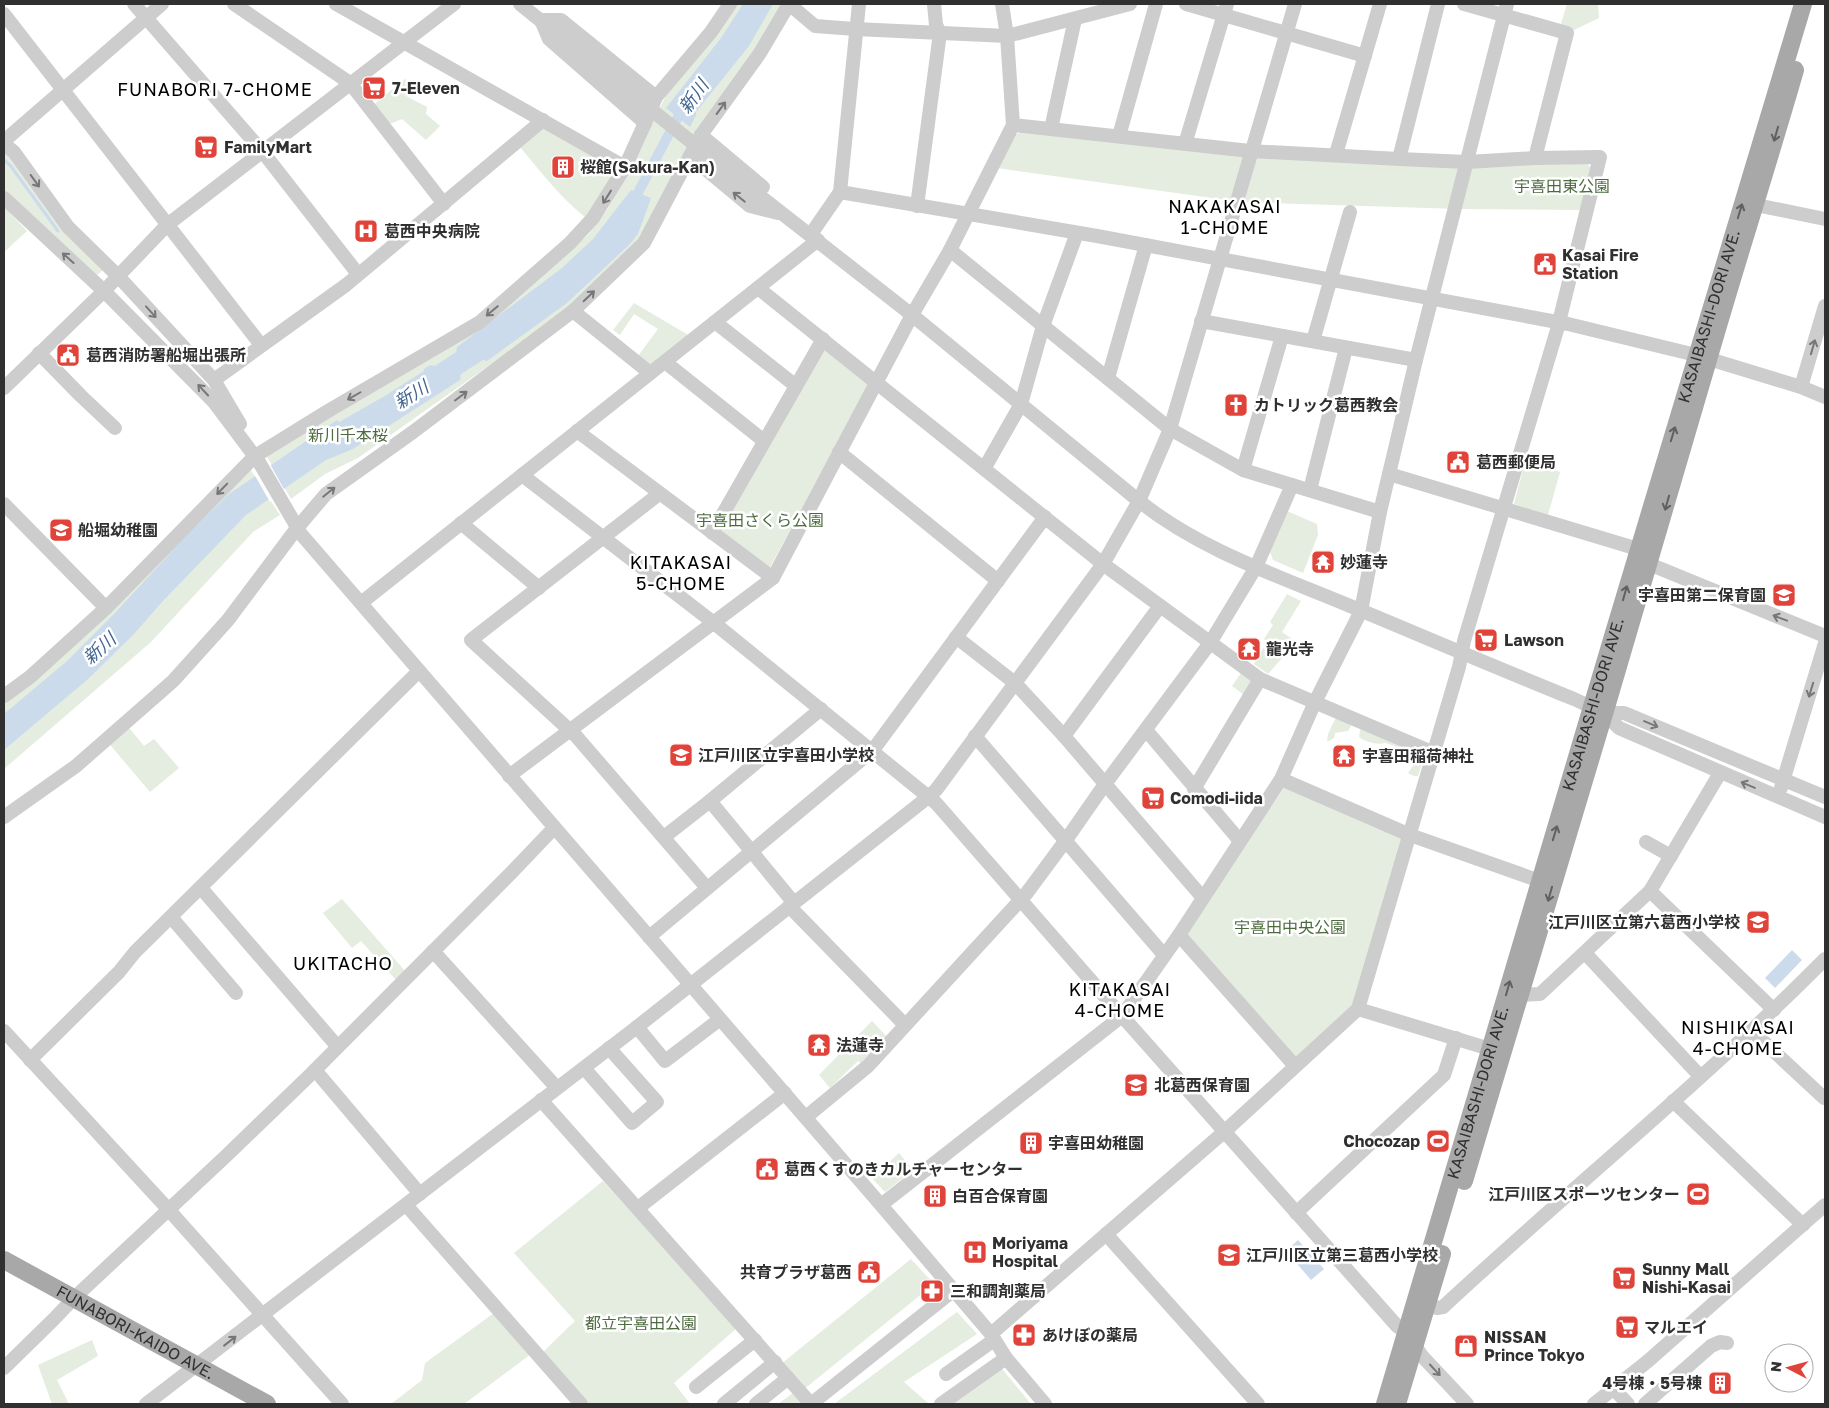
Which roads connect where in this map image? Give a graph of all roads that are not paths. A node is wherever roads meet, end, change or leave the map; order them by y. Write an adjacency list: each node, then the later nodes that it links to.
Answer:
1 (134, 4): 24 (street)
2 (162, 4): 24 (street)
3 (234, 4): 33 (street)
4 (336, 4): 31 (street)
5 (454, 4): 31 (street)
6 (520, 4): 26 (street)
7 (730, 4): 35 (street)
8 (789, 4): 27 (street); 40 (street, one-way to 8)
9 (859, 4): 27 (street)
10 (934, 4): 28 (street)
11 (1002, 4): 30 (street)
12 (1130, 4): 25 (street)
13 (1156, 4): 41 (street)
14 (1186, 4): 21 (street)
15 (1295, 4): 29 (street)
16 (1380, 4): 32 (street)
17 (1438, 4): 49 (street)
18 (1464, 4): 22 (street)
19 (1803, 4): 86 (main road, KASAIBASHI-DORI AVE., one-way to 19)
20 (1815, 4): 55 (main road, KASAIBASHI-DORI AVE., one-way to 55)
21 (1225, 9): 29 (street); 43 (street)
22 (1506, 9): 48 (street); 50 (street)
23 (4, 14): 34 (street)
24 (146, 18): 34 (street); 44 (street)
25 (1075, 19): 30 (street); 39 (street)
26 (542, 20): 35 (street); 37 (street); 58 (street, bridge)
27 (855, 29): 28 (street); 52 (street)
28 (940, 33): 30 (street); 56 (street)
29 (1286, 33): 32 (street); 45 (street)
30 (1007, 36): 38 (street)
31 (404, 42): 33 (street); 36 (street)
32 (1365, 56): 46 (street)
33 (350, 83): 44 (street); 54 (street)
34 (62, 90): 42 (street); 61 (street)
35 (656, 97): 37 (street)
36 (543, 120): 51 (street); 54 (street)
37 (645, 123): 51 (street)
38 (1013, 125): 39 (street); 59 (street)
39 (1052, 129): 41 (street)
40 (701, 135): 47 (street); 58 (street)
41 (1118, 136): 43 (street)
42 (4, 142): 68 (street, one-way to 68)
43 (1185, 144): 45 (street)
44 (262, 151): 61 (street); 67 (street)
45 (1250, 151): 46 (street); 66 (street)
46 (1336, 154): 49 (street)
47 (690, 156): 58 (street, one-way to 47); 73 (street, one-way to 47)
48 (1535, 158): 50 (street); 78 (street)
49 (1399, 159): 50 (street)
50 (1467, 162): 72 (street)
51 (625, 168): 103 (street, one-way to 103)
52 (840, 192): 56 (street); 63 (street)
53 (4, 198): 71 (street, one-way to 53)
54 (444, 204): 67 (street)
55 (1756, 204): 60 (street); 86 (main road, KASAIBASHI-DORI AVE.)
56 (917, 206): 59 (street)
57 (1350, 212): 69 (street)
58 (784, 215): 63 (street)
59 (968, 215): 62 (street); 65 (street)
60 (1825, 220)
61 (167, 225): 68 (street); 83 (street)
62 (1077, 233): 64 (street); 79 (street)
63 (814, 237): 70 (street); 75 (street)
64 (1146, 245): 66 (street); 90 (street)
65 (950, 250): 75 (street); 79 (street)
66 (1220, 259): 69 (street); 76 (street)
67 (358, 274): 83 (street)
68 (118, 276): 71 (street); 91 (street, one-way to 91)
69 (1330, 281): 72 (street); 82 (street)
70 (758, 288): 77 (street); 81 (street)
71 (104, 290): 85 (street); 103 (street, one-way to 71)
72 (1432, 298): 78 (street); 87 (street)
73 (573, 311): 89 (street); 117 (street, one-way to 73)
74 (1824, 313): 95 (street, one-way to 74)
75 (912, 315): 92 (street); 97 (street)
76 (1201, 321): 80 (street); 99 (street)
77 (715, 322): 88 (street); 93 (street)
78 (1559, 322): 86 (street); 113 (street)
79 (1043, 326): 90 (street); 97 (street)
80 (1282, 336): 82 (street); 105 (street)
81 (822, 339): 92 (street); 93 (street)
82 (1313, 342): 84 (street)
83 (261, 345): 91 (street)
84 (1346, 348): 87 (street); 109 (street)
85 (40, 353): 94 (street); 98 (street)
86 (1702, 357): 95 (street); 120 (main road, KASAIBASHI-DORI AVE., one-way to 86); 122 (main road, KASAIBASHI-DORI AVE., one-way to 122)
87 (1416, 360): 106 (street)
88 (665, 362): 89 (street); 101 (street)
89 (650, 374): 100 (street)
90 (1108, 378): 99 (street)
91 (214, 380): 103 (street)
92 (876, 382): 102 (street); 104 (street)
93 (796, 386): 101 (street)
94 (4, 388)
95 (1801, 388): 96 (street)
96 (1825, 397)
97 (1021, 404): 104 (street); 111 (street)
98 (115, 428)
99 (1170, 429): 105 (street); 111 (street)
100 (577, 431): 107 (street); 110 (street)
101 (764, 441): 118 (street)
102 (839, 452): 124 (street); 125 (street)
103 (257, 459): 117 (street); 129 (street, one-way to 129)
104 (984, 469): 115 (street)
105 (1243, 470): 108 (street)
106 (1389, 474): 113 (street); 114 (street)
107 (522, 475): 116 (street); 119 (street)
108 (1292, 486): 109 (street); 123 (street)
109 (1310, 490): 114 (street)
110 (659, 494): 118 (street); 119 (street)
111 (1140, 501): 121 (street); 123 (street)
112 (4, 504): 129 (street)
113 (1504, 509): 120 (street); 136 (street)
114 (1380, 512): 130 (street)
115 (1045, 518): 121 (street); 125 (street)
116 (461, 523): 126 (street); 127 (street)
117 (297, 528): 127 (street); 160 (street)
118 (712, 532): 124 (street)
119 (603, 538): 126 (street); 131 (street)
120 (1638, 550): 143 (main road, KASAIBASHI-DORI AVE., one-way to 120)
121 (1103, 564): 128 (street); 139 (street)
122 (1649, 564): 132 (street, one-way to 122); 143 (main road, KASAIBASHI-DORI AVE.)
123 (1256, 567): 130 (street); 134 (street)
124 (772, 578): 131 (street)
125 (998, 580): 133 (street)
126 (539, 588): 144 (street)
127 (361, 603): 137 (street)
128 (1160, 606): 134 (street); 147 (street)
129 (106, 608): 140 (street)
130 (1361, 611): 136 (street); 141 (street)
131 (714, 623): 142 (street); 144 (street)
132 (1825, 636)
133 (956, 637): 139 (street); 148 (street)
134 (1210, 642): 138 (street); 145 (street)
135 (1825, 643): 153 (street, one-way to 153)
136 (1462, 654): 143 (street); 149 (street)
137 (419, 671): 151 (street); 171 (street)
138 (1260, 679): 141 (street); 155 (street)
139 (1015, 683): 146 (street); 147 (street)
140 (4, 696)
141 (1315, 702): 149 (street); 152 (street)
142 (821, 709): 148 (street); 159 (street)
143 (1598, 710): 150 (street); 153 (street, one-way to 153); 170 (main road, KASAIBASHI-DORI AVE., one-way to 143); 186 (main road, KASAIBASHI-DORI AVE., one-way to 186)
144 (570, 730): 151 (street); 164 (street)
145 (1146, 730): 154 (street); 155 (street)
146 (976, 736): 156 (street); 165 (street)
147 (1064, 736): 154 (street)
148 (873, 750): 156 (street); 168 (street)
149 (1434, 753): 163 (street)
150 (1720, 773): 157 (street, one-way to 150); 169 (street)
151 (509, 776): 162 (street)
152 (1282, 779): 163 (street); 166 (street)
153 (1783, 779): 157 (street); 158 (street)
154 (1104, 784): 165 (street); 174 (street)
155 (1194, 789): 166 (street)
156 (930, 796): 175 (street); 176 (street)
157 (1778, 797): 161 (street)
158 (1825, 797)
159 (710, 801): 164 (street); 168 (street)
160 (4, 817)
161 (1825, 817)
162 (554, 828): 179 (street); 180 (street)
163 (1410, 835): 170 (street); 187 (street)
164 (664, 837): 172 (street)
165 (1066, 840): 175 (street); 182 (street)
166 (1240, 841): 174 (street)
167 (1646, 842): 169 (street)
168 (752, 850): 172 (street); 176 (street)
169 (1671, 856): 173 (street)
170 (1540, 881): 198 (main road, KASAIBASHI-DORI AVE., one-way to 170)
171 (201, 888): 177 (street); 196 (street)
172 (706, 888): 179 (street)
173 (1650, 891): 181 (street); 188 (street)
174 (1203, 898): 178 (street)
175 (1021, 900): 189 (street); 191 (street)
176 (792, 905): 184 (street); 191 (street)
177 (171, 917): 185 (street); 199 (street)
178 (1179, 935): 182 (street); 200 (street)
179 (649, 937): 184 (street)
180 (434, 951): 196 (street); 204 (street)
181 (1585, 953): 186 (street); 203 (street)
182 (1164, 955): 189 (street)
183 (1825, 959): 188 (street)
184 (690, 984): 192 (street); 205 (street)
185 (236, 993)
186 (1521, 995): 223 (main road, KASAIBASHI-DORI AVE.)
187 (1358, 1009): 195 (street); 200 (street)
188 (1774, 1010): 193 (street)
189 (1122, 1016): 210 (street); 213 (street)
190 (715, 1024): 192 (street)
191 (905, 1025): 209 (street)
192 (637, 1027): 197 (street)
193 (1752, 1030): 203 (street); 206 (street)
194 (4, 1031): 199 (street)
195 (1456, 1038): 198 (street); 217 (street)
196 (337, 1046): 202 (street)
197 (609, 1048): 201 (street); 201 (street)
198 (1490, 1049): 223 (main road, KASAIBASHI-DORI AVE.)
199 (30, 1060): 216 (street)
200 (1295, 1066): 210 (street)
201 (584, 1068): 204 (street)
202 (315, 1070): 211 (street); 216 (street)
203 (1700, 1076): 208 (street)
204 (557, 1088): 207 (street)
205 (785, 1093): 209 (street); 215 (street)
206 (1824, 1098)
207 (541, 1100): 211 (street); 215 (street)
208 (1673, 1101): 218 (street); 223 (street)
209 (806, 1117): 213 (street)
210 (1224, 1132): 217 (street); 219 (street)
211 (420, 1194): 212 (street)
212 (406, 1205): 224 (street); 240 (street)
213 (881, 1205): 221 (street)
214 (1825, 1205): 218 (street)
215 (638, 1208): 226 (street)
216 (168, 1210): 222 (street); 224 (street)
217 (1296, 1213): 227 (street)
218 (1803, 1225): 236 (street)
219 (1106, 1234): 225 (street); 246 (street)
220 (4, 1260): 222 (main road, FUNABORI-KAIDO AVE.)
221 (954, 1290): 225 (street); 243 (street)
222 (74, 1298): 231 (main road, FUNABORI-KAIDO AVE.); 232 (street)
223 (1421, 1305): 227 (main road, KASAIBASHI-DORI AVE.)
224 (262, 1315): 231 (street, one-way to 224); 239 (street)
225 (993, 1337): 229 (street); 233 (street)
226 (755, 1340): 230 (street); 235 (street)
227 (1410, 1340): 247 (main road, KASAIBASHI-DORI AVE.); 248 (main road, KASAIBASHI-DORI AVE.); 249 (street, one-way to 249)
228 (1727, 1343): 252 (street)
229 (1006, 1358): 244 (street); 245 (street)
230 (775, 1362): 234 (street); 241 (street)
231 (197, 1366): 237 (street); 238 (main road, FUNABORI-KAIDO AVE.)
232 (4, 1368)
233 (946, 1374)
234 (788, 1378): 242 (street); 243 (street)
235 (696, 1387)
236 (1613, 1388): 250 (street); 251 (street)
237 (146, 1404)
238 (267, 1404)
239 (342, 1404)
240 (581, 1404)
241 (724, 1404)
242 (756, 1404)
243 (811, 1404)
244 (941, 1404)
245 (1045, 1404)
246 (1258, 1404)
247 (1385, 1404)
248 (1398, 1404)
249 (1467, 1404)
250 (1594, 1404)
251 (1628, 1404)
252 (1645, 1404)

